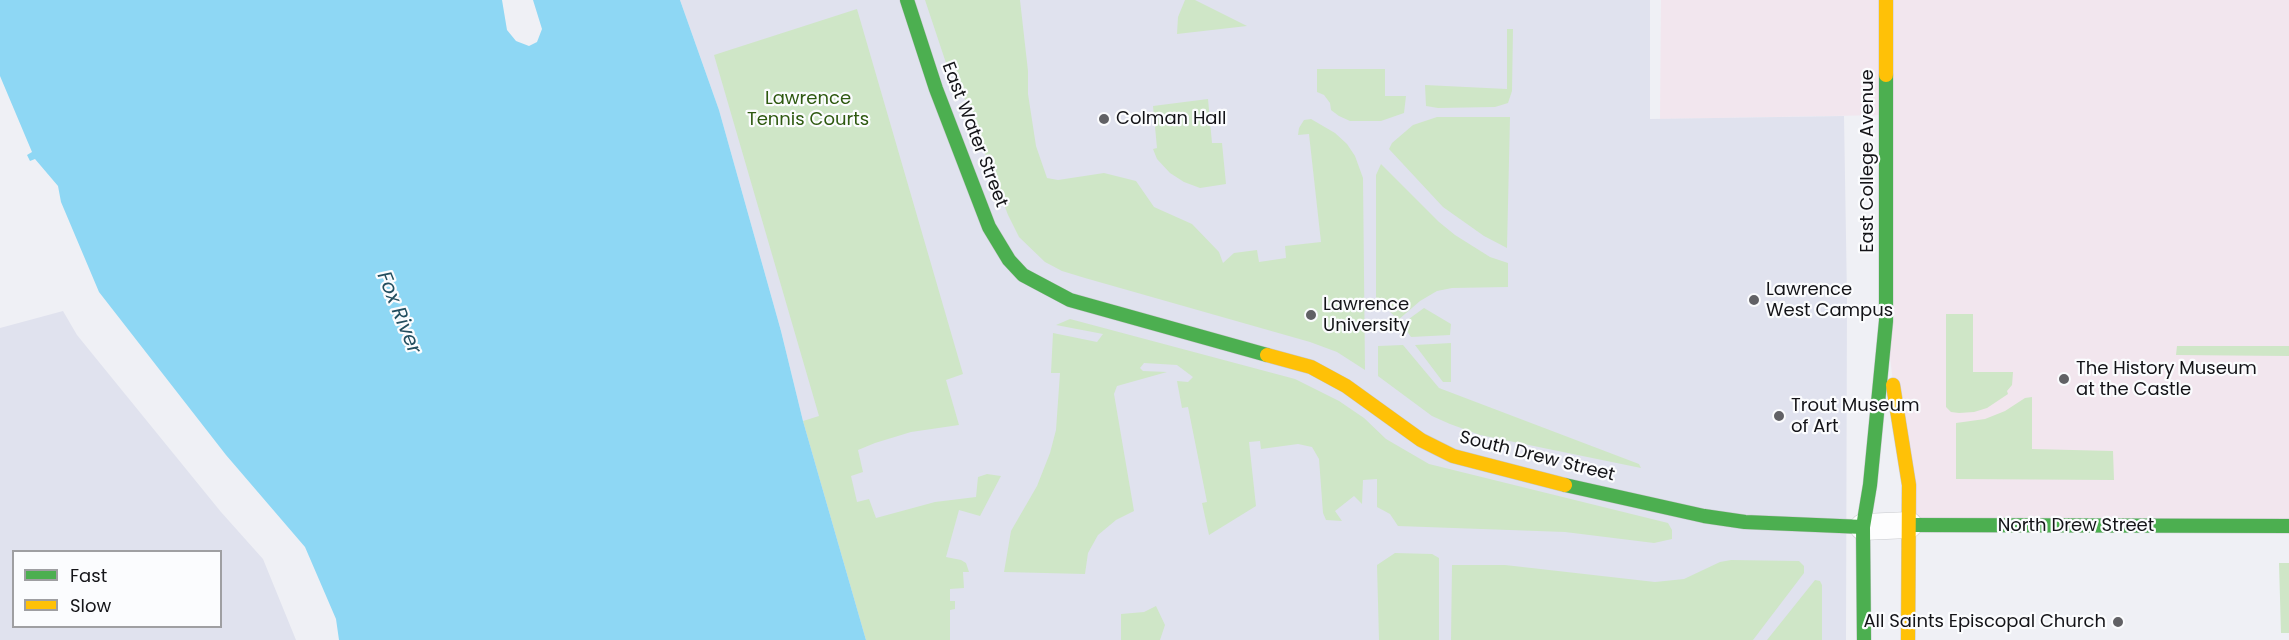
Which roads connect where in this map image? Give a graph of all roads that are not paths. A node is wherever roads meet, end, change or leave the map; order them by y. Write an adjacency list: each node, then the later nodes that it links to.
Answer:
1 (907, 0): 3 (street, East Water Street)
2 (1886, 0): 4 (street, East College Avenue)
3 (1023, 275): 7 (street, South Drew Street)
4 (1886, 321): 5 (street, East College Avenue); 7 (street, East College Avenue)
5 (1909, 525): 6 (street, North Drew Street); 7 (street, North Drew Street); 9 (street, East College Avenue)
6 (2289, 526)
7 (1863, 527): 8 (street, East College Avenue)
8 (1864, 640)
9 (1908, 640)

